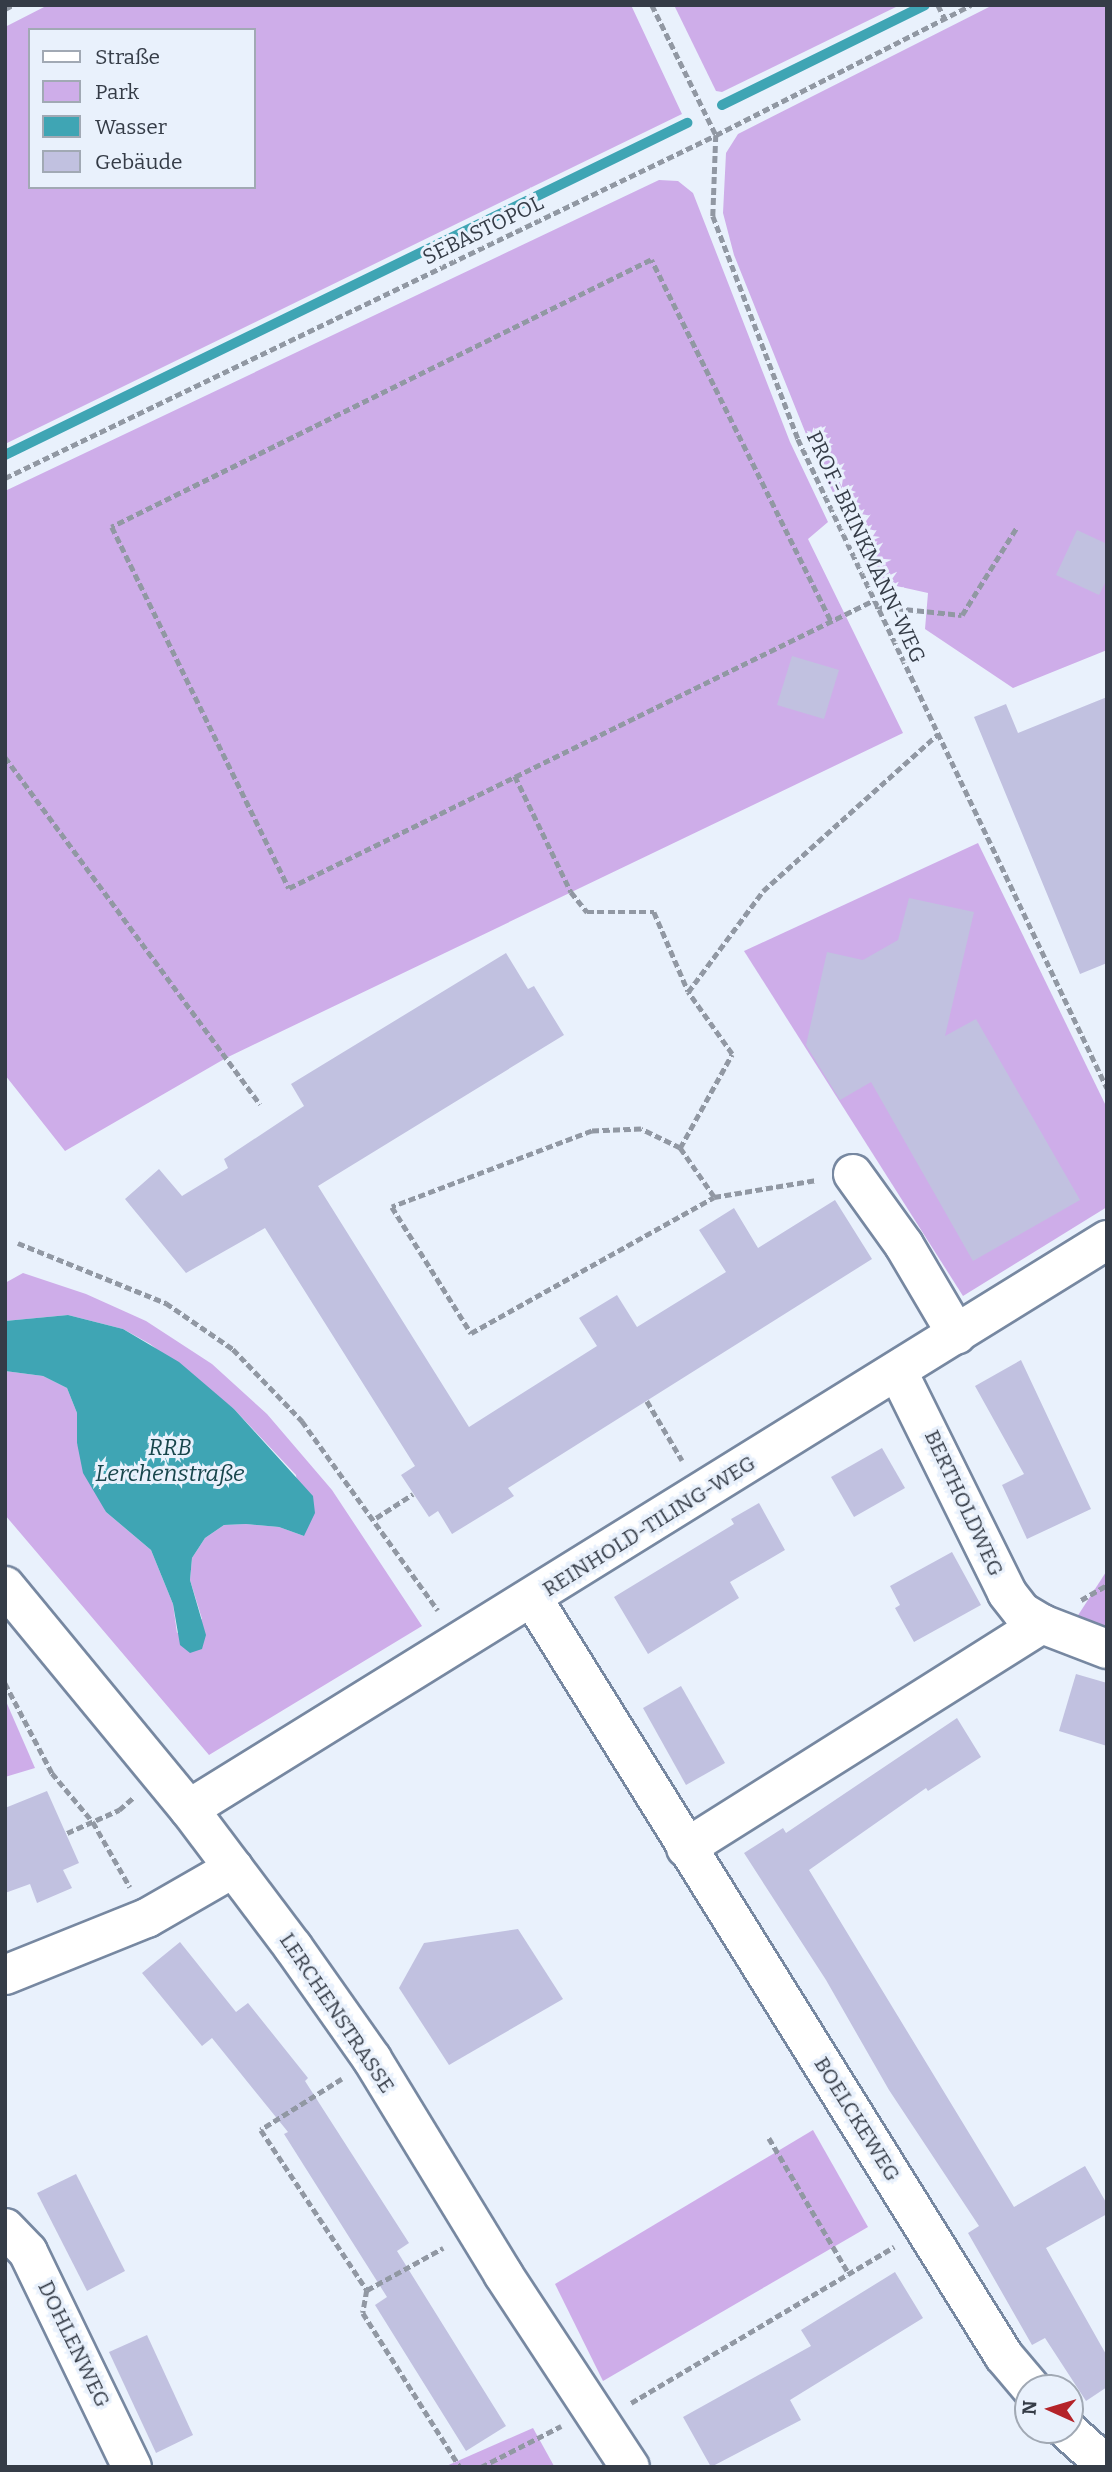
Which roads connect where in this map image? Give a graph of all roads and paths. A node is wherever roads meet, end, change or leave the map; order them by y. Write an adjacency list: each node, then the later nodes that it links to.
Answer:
1 (13, 5): 5 (path)
2 (652, 5): 7 (path, PROF.-BRINKMANN-WEG)
3 (971, 5): 6 (path, SEBASTOPOL)
4 (939, 7): 6 (path)
5 (5, 9)
6 (945, 19): 7 (path, SEBASTOPOL)
7 (716, 135): 8 (path, SEBASTOPOL); 10 (path, PROF.-BRINKMANN-WEG)
8 (5, 478)
9 (1017, 527): 10 (path)
10 (873, 604): 11 (path); 12 (path, PROF.-BRINKMANN-WEG)
11 (830, 620): 14 (path); 14 (path)
12 (938, 734): 15 (path); 16 (path, PROF.-BRINKMANN-WEG)
13 (5, 757): 17 (path)
14 (515, 776): 15 (path)
15 (688, 992): 18 (path)
16 (1107, 1088)
17 (260, 1104)
18 (680, 1148): 20 (path); 20 (path)
19 (853, 1174): 20 (path); 23 (street)
20 (714, 1197)
21 (1107, 1240): 23 (street, REINHOLD-TILING-WEG)
22 (18, 1242): 28 (path)
23 (957, 1335): 24 (street, REINHOLD-TILING-WEG)
24 (898, 1372): 26 (street, REINHOLD-TILING-WEG); 31 (street, BERTHOLDWEG)
25 (647, 1401): 26 (path)
26 (702, 1493): 30 (street, REINHOLD-TILING-WEG)
27 (413, 1494): 28 (path)
28 (376, 1518): 32 (path)
29 (5, 1586): 35 (street, LERCHENSTRASSE)
30 (533, 1599): 32 (street, REINHOLD-TILING-WEG); 39 (street, BOELCKEWEG)
31 (1042, 1623): 33 (street, BERTHOLDWEG); 39 (street)
32 (460, 1643): 36 (street, REINHOLD-TILING-WEG)
33 (1107, 1650)
34 (5, 1683): 37 (path)
35 (160, 1776): 36 (street, LERCHENSTRASSE); 37 (path)
36 (189, 1809): 40 (street, LERCHENSTRASSE)
37 (93, 1822): 38 (path); 41 (path)
38 (66, 1833)
39 (686, 1848): 45 (street, BOELCKEWEG)
40 (234, 1868): 41 (street); 43 (street, LERCHENSTRASSE)
41 (147, 1918): 42 (street)
42 (5, 1975)
43 (372, 2059): 47 (street, LERCHENSTRASSE); 49 (path)
44 (769, 2138): 48 (path)
45 (924, 2226): 48 (path); 50 (street, BOELCKEWEG)
46 (5, 2228): 55 (street, DOHLENWEG)
47 (475, 2229): 49 (path); 51 (street, LERCHENSTRASSE)
48 (849, 2274): 51 (path)
49 (367, 2290): 56 (path)
50 (1019, 2374)
51 (596, 2415): 53 (street, LERCHENSTRASSE); 57 (path)
52 (1083, 2444): 54 (street)
53 (623, 2465)
54 (1107, 2466)
55 (132, 2467)
56 (460, 2467)
57 (481, 2467)

